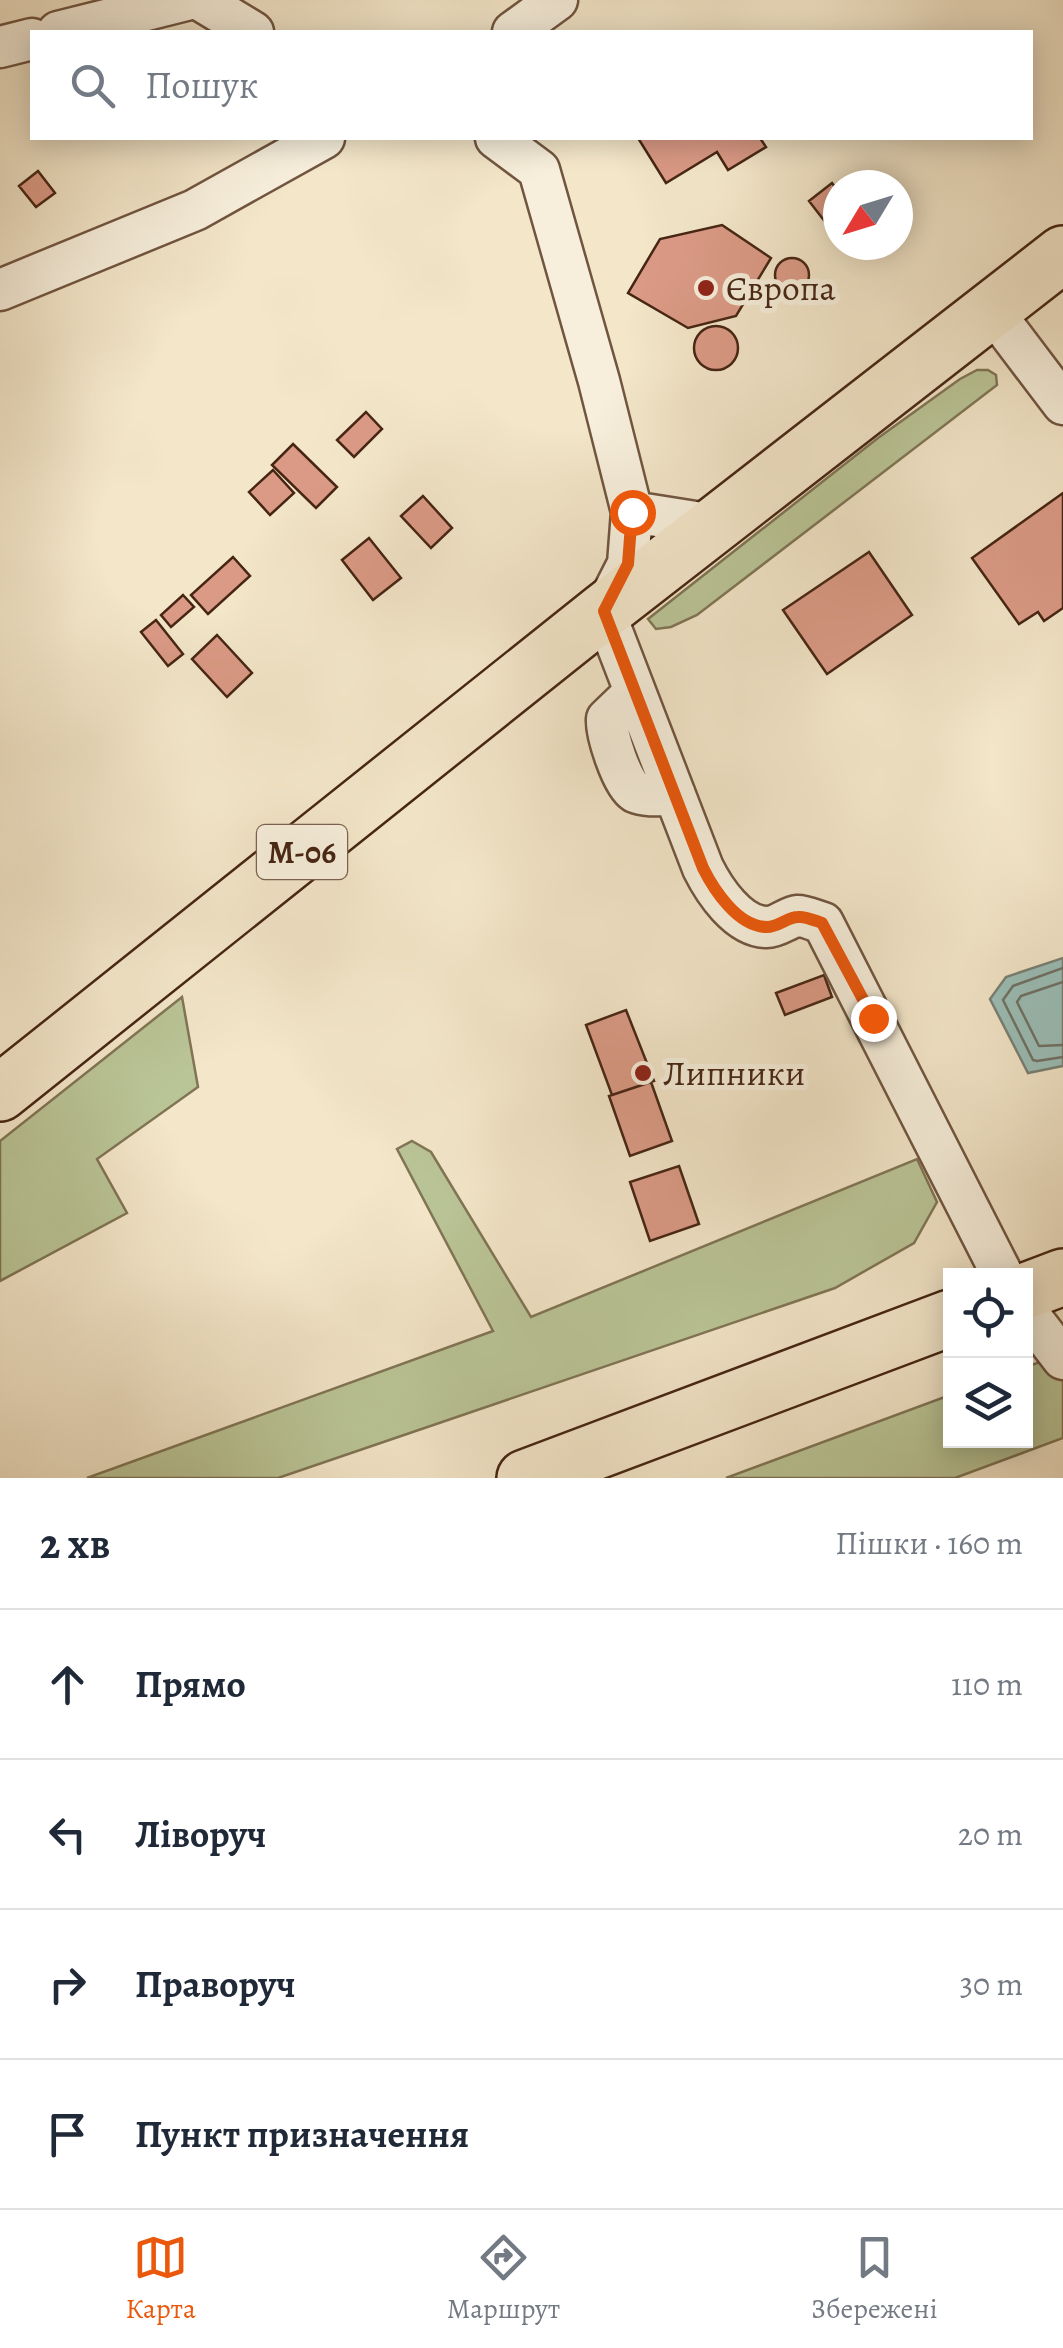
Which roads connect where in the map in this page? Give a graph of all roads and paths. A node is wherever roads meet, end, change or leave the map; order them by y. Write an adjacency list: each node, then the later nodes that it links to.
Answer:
1 (186, 0): 4 (street)
2 (200, 0): 5 (street)
3 (556, 0): 6 (street)
4 (66, 30)
5 (250, 30)
6 (516, 30)
7 (30, 40): 8 (street)
8 (0, 47)
9 (320, 140): 12 (street)
10 (499, 140): 15 (street)
11 (1063, 254): 13 (highway, М-06)
12 (0, 290)
13 (991, 309): 14 (street); 16 (highway, М-06)
14 (1063, 404)
15 (632, 512): 16 (street); 17 (street)
16 (714, 526): 17 (highway, М-06)
17 (604, 611): 18 (highway, М-06); 19 (street)
18 (0, 1093)
19 (999, 1268)
20 (1063, 1278): 21 (highway)
21 (1033, 1289)
22 (1033, 1320): 24 (street)
23 (943, 1321): 25 (highway)
24 (1063, 1359)
25 (525, 1478)

